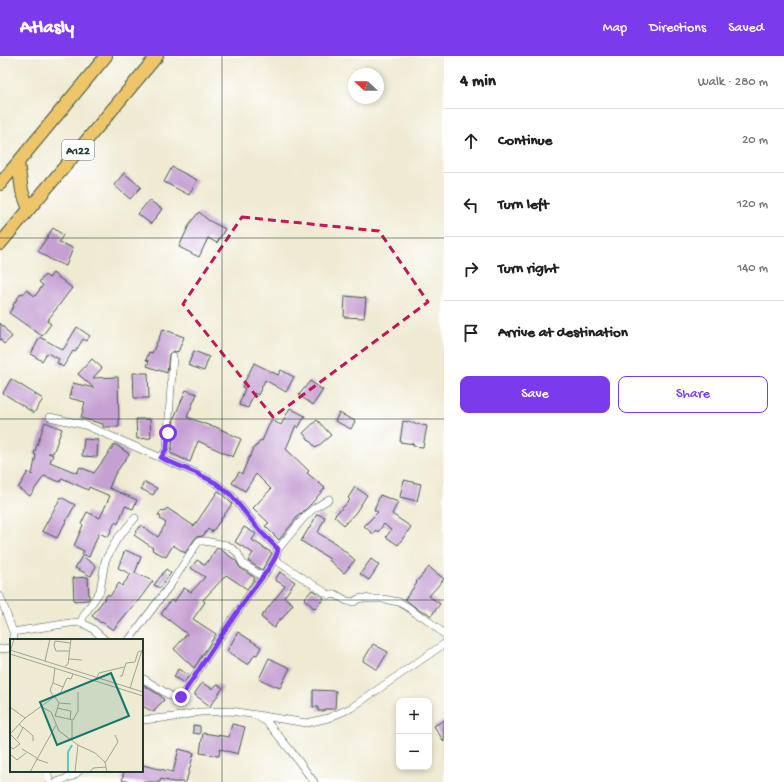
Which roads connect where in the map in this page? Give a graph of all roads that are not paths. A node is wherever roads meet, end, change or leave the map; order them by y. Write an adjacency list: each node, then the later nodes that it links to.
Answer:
1 (106, 56): 3 (highway, A122)
2 (157, 56): 5 (highway, A122)
3 (18, 163): 4 (highway, A122); 5 (highway)
4 (0, 184)
5 (29, 209): 6 (highway, A122)
6 (0, 244)
7 (173, 356): 9 (street)
8 (50, 416): 9 (street)
9 (161, 458): 12 (street)
10 (329, 500): 12 (street)
11 (134, 518): 16 (street)
12 (278, 549): 13 (street)
13 (274, 559): 14 (street); 18 (street)
14 (262, 576): 21 (street); 25 (street)
15 (0, 596): 17 (street)
16 (81, 622): 17 (street); 20 (street)
17 (13, 632): 19 (street)
18 (444, 634)
19 (14, 639)
20 (104, 639)
21 (130, 639)
22 (444, 644): 26 (street)
23 (10, 648): 24 (street)
24 (0, 649)
25 (143, 679)
26 (253, 714): 27 (street); 32 (street)
27 (143, 720)
28 (47, 772): 30 (street)
29 (78, 772): 31 (street)
30 (50, 782)
31 (57, 782)
32 (314, 782)

